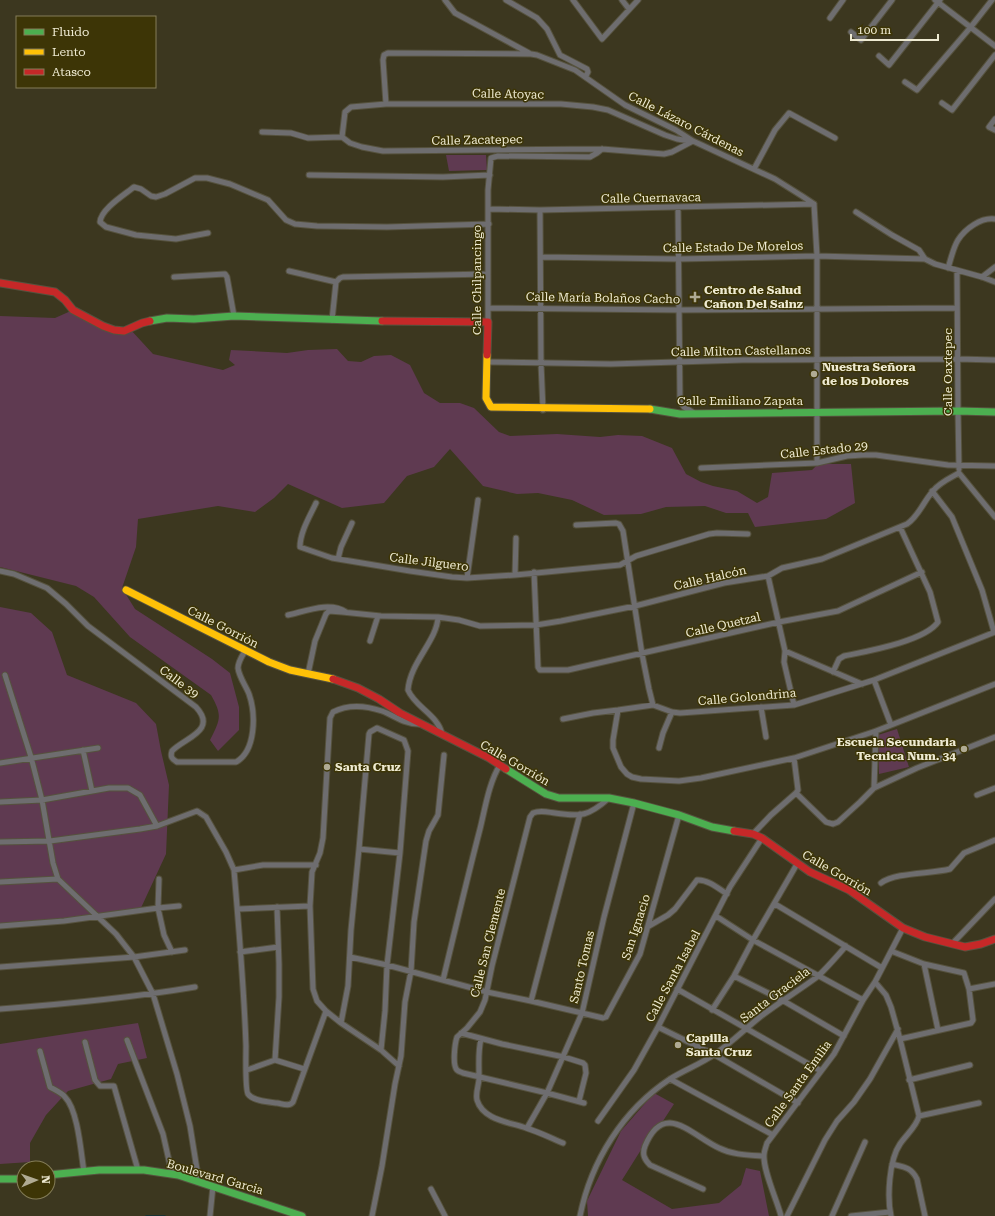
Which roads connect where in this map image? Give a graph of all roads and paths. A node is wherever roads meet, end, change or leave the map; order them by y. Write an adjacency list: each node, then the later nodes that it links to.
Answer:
1 (445, 0): 15 (street)
2 (506, 0): 18 (street)
3 (573, 0): 10 (street)
4 (622, 0): 10 (street)
5 (638, 0): 10 (street)
6 (843, 0): 11 (street)
7 (892, 0): 13 (street)
8 (992, 0): 12 (street)
9 (937, 1): 12 (street); 17 (street)
10 (629, 9)
11 (830, 18)
12 (970, 28): 14 (street); 19 (street)
13 (852, 32)
14 (995, 46)
15 (531, 54): 18 (street, Calle Lázaro Cárdenas); 21 (street, Calle Lázaro Cárdenas)
16 (995, 55): 20 (street)
17 (879, 56)
18 (586, 76): 27 (street, Calle Lázaro Cárdenas)
19 (905, 82)
20 (942, 103)
21 (386, 104): 25 (street, Calle Atoyac); 27 (street, Calle Atoyac)
22 (995, 119): 23 (street)
23 (995, 130)
24 (262, 132): 25 (street, Calle Zacatepec)
25 (342, 138): 28 (street, Calle Zacatepec)
26 (835, 138): 29 (street)
27 (693, 142): 28 (street, Calle Zacatepec); 29 (street, Calle Lázaro Cárdenas)
28 (602, 149): 31 (street, Calle Chilpancingo)
29 (754, 169): 32 (street, Calle Lázaro Cárdenas)
30 (309, 175): 31 (street)
31 (490, 175): 34 (street, Calle Chilpancingo)
32 (814, 204): 33 (street, Calle Cuernavaca); 40 (street)
33 (678, 207): 35 (street, Calle Cuernavaca); 42 (street)
34 (489, 209): 35 (street, Calle Cuernavaca); 38 (street, Calle Chilpancingo)
35 (540, 210): 41 (street)
36 (856, 212): 43 (street)
37 (995, 219): 45 (street)
38 (489, 224): 39 (street); 48 (street, Calle Chilpancingo)
39 (208, 233)
40 (817, 256): 42 (street, Calle Estado De Morelos); 43 (street, Calle Estado De Morelos); 58 (street)
41 (541, 257): 42 (street, Calle Estado De Morelos); 55 (street)
42 (678, 259): 57 (street)
43 (925, 259): 45 (street)
44 (995, 267): 50 (street)
45 (948, 268): 46 (street)
46 (957, 270): 50 (street); 56 (street, Calle Oaxtepec)
47 (289, 271): 51 (street)
48 (488, 274): 51 (street); 54 (street, Calle Chilpancingo)
49 (174, 277): 59 (street)
50 (982, 277): 52 (street)
51 (336, 282): 60 (street)
52 (995, 282)
53 (0, 283): 59 (street)
54 (488, 308): 55 (street, Calle María Bolaños Cacho); 61 (street, Calle Chilpancingo)
55 (541, 308): 57 (street, Calle María Bolaños Cacho); 67 (street)
56 (957, 308): 58 (street, Calle María Bolaños Cacho); 62 (street, Calle Oaxtepec)
57 (679, 310): 58 (street, Calle María Bolaños Cacho); 65 (street)
58 (816, 310): 63 (street)
59 (234, 316): 60 (street)
60 (332, 320): 61 (street)
61 (488, 322): 66 (street, Calle Chilpancingo)
62 (958, 359): 63 (street, Calle Milton Castellanos); 64 (street, Calle Milton Castellanos); 70 (street, Calle Oaxtepec)
63 (817, 360): 65 (street, Calle Milton Castellanos); 71 (street)
64 (995, 360)
65 (679, 361): 67 (street, Calle Milton Castellanos); 73 (street)
66 (488, 362): 67 (street, Calle Milton Castellanos); 68 (street, Calle Chilpancingo)
67 (541, 363): 69 (street)
68 (488, 403): 69 (street, Calle Emiliano Zapata)
69 (543, 410): 73 (street, Calle Emiliano Zapata)
70 (958, 411): 71 (street, Calle Emiliano Zapata); 72 (street, Calle Emiliano Zapata); 75 (street, Calle Oaxtepec)
71 (817, 412): 73 (street, Calle Emiliano Zapata); 74 (street)
72 (995, 412)
73 (695, 414)
74 (817, 463): 75 (street, Calle Estado 29); 77 (street, Calle Estado 29)
75 (960, 466): 76 (street, Calle Estado 29); 78 (street, Calle Oaxtepec)
76 (995, 466)
77 (701, 468)
78 (959, 473): 79 (street, Calle Halcón); 82 (street)
79 (932, 491): 85 (street, Calle Halcón); 104 (street)
80 (478, 500): 95 (street)
81 (316, 503): 88 (street, Calle Jilguero)
82 (995, 517)
83 (352, 523): 88 (street)
84 (576, 525): 89 (street)
85 (900, 527): 92 (street); 94 (street, Calle Halcón)
86 (748, 534): 89 (street, Calle Jilguero)
87 (516, 538): 93 (street)
88 (338, 559): 95 (street, Calle Jilguero)
89 (628, 561): 91 (street, Calle Jilguero); 97 (street)
90 (0, 571): 106 (street, Calle 39)
91 (534, 572): 93 (street, Calle Jilguero); 103 (street)
92 (922, 572): 102 (street, Calle Quetzal); 109 (street)
93 (515, 575): 95 (street, Calle Jilguero)
94 (768, 576): 97 (street, Calle Halcón); 102 (street)
95 (467, 578)
96 (126, 590): 106 (street, Calle Gorrión)
97 (635, 606): 103 (street, Calle Halcón); 108 (street)
98 (347, 612): 99 (street); 100 (street, Calle Halcón); 110 (street, Calle Halcón)
99 (288, 615)
100 (378, 616): 101 (street, Calle Halcón); 105 (street)
101 (438, 617): 103 (street, Calle Halcón); 124 (street)
102 (779, 622): 107 (street); 108 (street, Calle Quetzal)
103 (536, 625): 108 (street, Calle Quetzal)
104 (994, 632): 112 (street, Calle Golondrina)
105 (370, 640)
106 (245, 651): 110 (street, Calle Gorrión)
107 (785, 651): 109 (street); 116 (street)
108 (642, 654): 115 (street)
109 (833, 672): 113 (street)
110 (308, 674): 121 (street, Calle Gorrión)
111 (5, 675): 131 (street)
112 (874, 680): 113 (street, Calle Golondrina); 122 (street)
113 (862, 684): 116 (street, Calle Golondrina)
114 (995, 684): 122 (street)
115 (653, 704): 118 (street); 119 (street, Calle Golondrina)
116 (794, 705): 117 (street, Calle Golondrina)
117 (761, 707): 119 (street, Calle Golondrina); 126 (street)
118 (618, 710): 120 (street); 132 (street)
119 (672, 712): 128 (street)
120 (563, 719)
121 (420, 724): 124 (street, Calle Gorrión); 155 (street)
122 (891, 725): 123 (street)
123 (876, 731): 132 (street); 135 (street)
124 (442, 734): 134 (street, Calle Gorrión)
125 (995, 737): 135 (street)
126 (766, 738)
127 (98, 748): 129 (street)
128 (658, 748)
129 (83, 750): 131 (street); 137 (street)
130 (444, 755): 189 (street)
131 (31, 757): 133 (street); 141 (street)
132 (794, 758): 138 (street)
133 (0, 763)
134 (500, 765): 140 (street, Calle Gorrión); 192 (street)
135 (874, 788): 138 (street)
136 (995, 788): 139 (street)
137 (92, 791): 141 (street); 146 (street)
138 (796, 793): 147 (street)
139 (977, 795)
140 (610, 798): 143 (street, Calle Gorrión); 144 (street, Calle San Clemente)
141 (42, 800): 142 (street); 150 (street)
142 (0, 802)
143 (634, 803): 145 (street, Calle Gorrión); 206 (street, Santo Tomas)
144 (580, 814): 198 (street, Calle San Clemente); 202 (street)
145 (679, 815): 147 (street, Calle Gorrión); 172 (street, San Ignacio)
146 (157, 826): 150 (street); 156 (street)
147 (753, 834): 148 (street, Calle Gorrión)
148 (762, 838): 154 (street, Calle Gorrión); 161 (street, Calle Santa Isabel)
149 (995, 840): 160 (street)
150 (50, 841): 151 (street); 157 (street)
151 (0, 842)
152 (359, 849): 153 (street); 153 (street); 184 (street)
153 (400, 853): 186 (street)
154 (798, 864): 163 (street); 173 (street, Calle Gorrión)
155 (316, 865): 156 (street); 165 (street)
156 (234, 870): 168 (street)
157 (58, 879): 159 (street); 169 (street)
158 (159, 879): 167 (street)
159 (0, 882)
160 (881, 883)
161 (727, 894): 170 (street, Calle Santa Isabel); 172 (street)
162 (995, 899): 176 (street)
163 (775, 904): 175 (street); 177 (street)
164 (179, 906): 167 (street)
165 (310, 906): 166 (street); 205 (street)
166 (277, 907): 168 (street); 178 (street)
167 (158, 908): 169 (street); 181 (street)
168 (238, 909): 182 (street)
169 (97, 916): 171 (street); 183 (street)
170 (716, 916): 175 (street); 196 (street, Calle Santa Isabel)
171 (0, 926)
172 (649, 926): 206 (street, San Ignacio)
173 (903, 928): 176 (street, Calle Gorrión); 180 (street, Calle Santa Emilia)
174 (995, 939): 176 (street, Calle Gorrión)
175 (753, 940): 190 (street); 191 (street)
176 (952, 944)
177 (846, 946): 188 (street); 191 (street, Santa Graciela)
178 (278, 948): 182 (street); 222 (street)
179 (185, 950): 181 (street)
180 (891, 951): 185 (street); 188 (street, Calle Santa Emilia)
181 (172, 952): 183 (street)
182 (240, 952): 225 (street)
183 (134, 956): 187 (street); 199 (street)
184 (350, 957): 186 (street); 207 (street)
185 (924, 964): 197 (street); 211 (street)
186 (387, 965): 189 (street); 218 (street)
187 (0, 967)
188 (882, 968): 193 (street, Calle Santa Emilia)
189 (411, 971): 192 (street); 224 (street)
190 (734, 976): 200 (street); 204 (street)
191 (817, 976): 200 (street, Santa Graciela); 201 (street)
192 (443, 980): 198 (street)
193 (875, 982): 201 (street, Calle Santa Emilia); 210 (street)
194 (995, 984): 197 (street)
195 (195, 987): 199 (street)
196 (677, 989): 204 (street); 208 (street, Calle Santa Isabel)
197 (969, 990): 211 (street)
198 (487, 992): 202 (street); 212 (street, Calle San Clemente)
199 (153, 994): 203 (street); 248 (street)
200 (782, 1000): 209 (street, Santa Graciela); 213 (street)
201 (863, 1000): 213 (street, Calle Santa Emilia)
202 (531, 1001): 206 (street)
203 (0, 1009)
204 (712, 1010): 209 (street)
205 (326, 1011): 207 (street); 226 (street)
206 (582, 1012): 221 (street, Santo Tomas)
207 (341, 1023): 218 (street)
208 (658, 1027): 220 (street); 235 (street, Calle Santa Isabel)
209 (746, 1028): 220 (street, Santa Graciela); 227 (street)
210 (898, 1029): 215 (street); 259 (street)
211 (938, 1030): 215 (street)
212 (461, 1033): 214 (street); 228 (street, Calle San Clemente)
213 (844, 1036): 227 (street, Calle Santa Emilia)
214 (481, 1038): 221 (street); 228 (street)
215 (900, 1039): 230 (street)
216 (127, 1040): 245 (street)
217 (85, 1042): 242 (street)
218 (380, 1050): 224 (street)
219 (40, 1051): 243 (street)
220 (715, 1055): 229 (street, Santa Graciela); 232 (street)
221 (564, 1057): 231 (street, Santo Tomas); 231 (street, Calle San Clemente)
222 (275, 1060): 225 (street); 226 (street)
223 (970, 1065): 230 (street)
224 (399, 1066): 255 (street)
225 (246, 1070): 226 (street)
226 (304, 1070)
227 (821, 1071): 232 (street, Calle Santa Emilia)
228 (480, 1078): 231 (street, Calle San Clemente); 236 (street)
229 (670, 1079): 237 (street); 257 (street, Santa Graciela)
230 (909, 1080): 234 (street)
231 (547, 1093): 236 (street, Santo Tomas)
232 (798, 1103): 237 (street, Calle Santa Emilia)
233 (979, 1103): 234 (street)
234 (918, 1116): 241 (street)
235 (598, 1121)
236 (527, 1128): 239 (street)
237 (773, 1135): 240 (street, Calle Santa Emilia)
238 (865, 1142): 260 (street)
239 (563, 1143)
240 (764, 1156): 251 (street); 258 (street)
241 (892, 1164): 252 (street); 262 (street)
242 (138, 1170): 243 (street, Boulevard Garcia); 245 (street, Boulevard Garcia)
243 (84, 1172): 244 (street, Boulevard Garcia)
244 (56, 1174)
245 (172, 1174): 248 (street, Boulevard Garcia)
246 (0, 1179): 247 (street)
247 (16, 1179)
248 (199, 1182): 249 (street, Boulevard Garcia)
249 (213, 1186): 253 (street); 254 (street, Boulevard Garcia)
250 (431, 1189): 256 (street)
251 (703, 1189)
252 (890, 1214): 261 (street)
253 (210, 1216)
254 (302, 1216)
255 (372, 1216)
256 (445, 1216)
257 (580, 1216)
258 (781, 1216)
259 (787, 1216)
260 (832, 1216)
261 (851, 1216)
262 (925, 1216)

